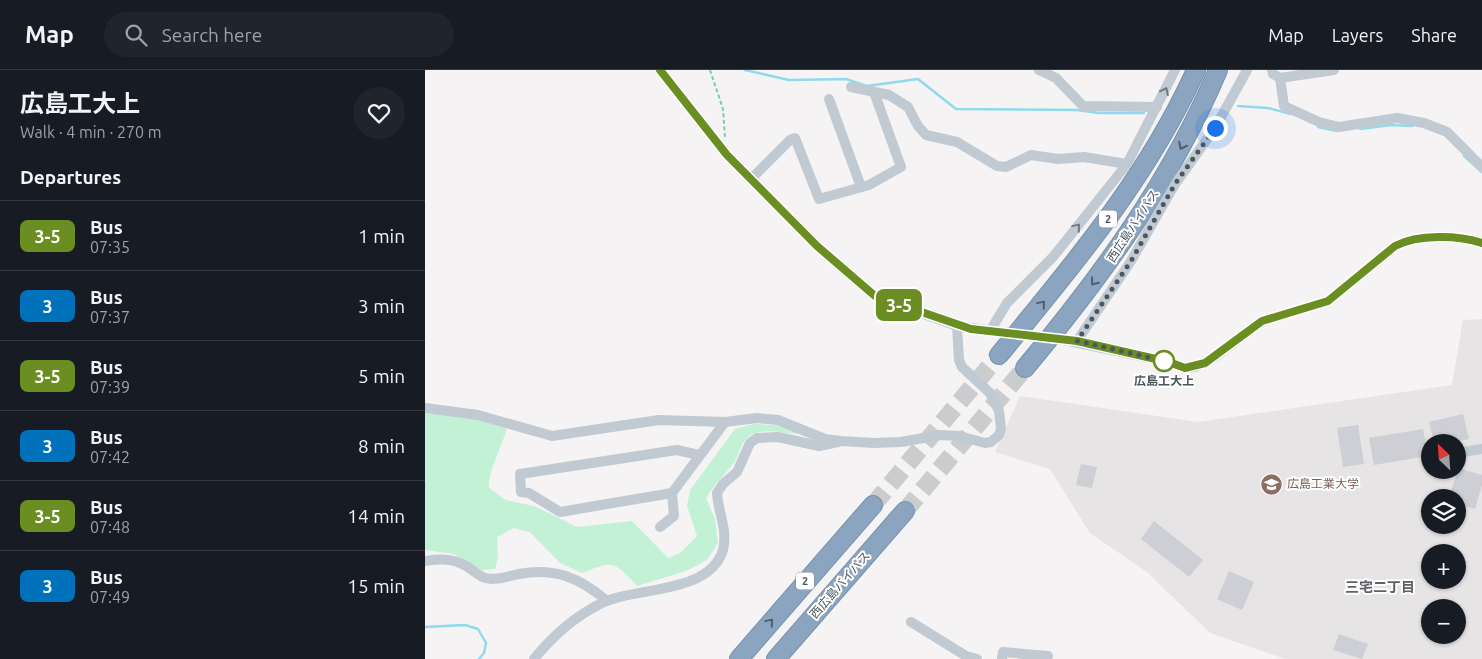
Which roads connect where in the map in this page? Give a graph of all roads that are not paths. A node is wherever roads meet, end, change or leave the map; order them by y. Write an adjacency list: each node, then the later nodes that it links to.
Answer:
1 (660, 70): 16 (street)
2 (1039, 70): 13 (street)
3 (1175, 70): 13 (street, one-way to 3)
4 (1196, 70): 22 (highway, 西広島バイパス / 2, one-way to 4)
5 (1217, 70): 23 (highway, 西広島バイパス / 2, one-way to 23)
6 (1247, 70): 21 (street)
7 (1272, 70): 9 (street)
8 (1334, 70): 9 (street)
9 (1280, 78): 15 (street)
10 (851, 87): 11 (street)
11 (874, 92): 14 (street); 17 (street)
12 (829, 99): 17 (street)
13 (1157, 107): 14 (street)
14 (1127, 164): 20 (street, one-way to 14)
15 (1482, 166)
16 (751, 179): 17 (street); 19 (street)
17 (861, 187)
18 (1482, 243): 21 (street)
19 (957, 326): 20 (street); 26 (street)
20 (990, 331): 21 (street, bridge)
21 (1077, 341)
22 (999, 355)
23 (1025, 368)
24 (425, 408): 25 (street)
25 (725, 422): 26 (street); 29 (street)
26 (841, 441): 35 (street)
27 (1482, 449): 28 (street)
28 (1466, 452)
29 (699, 455): 30 (street); 30 (street)
30 (672, 492): 33 (street)
31 (873, 505): 39 (highway, 2, one-way to 31)
32 (905, 511): 40 (highway, 西広島バイパス / 2)
33 (660, 527)
34 (425, 561): 35 (street)
35 (607, 601): 38 (street)
36 (911, 622): 41 (street)
37 (1048, 656): 42 (street)
38 (534, 659)
39 (739, 659)
40 (776, 659)
41 (977, 659)
42 (1002, 659)

